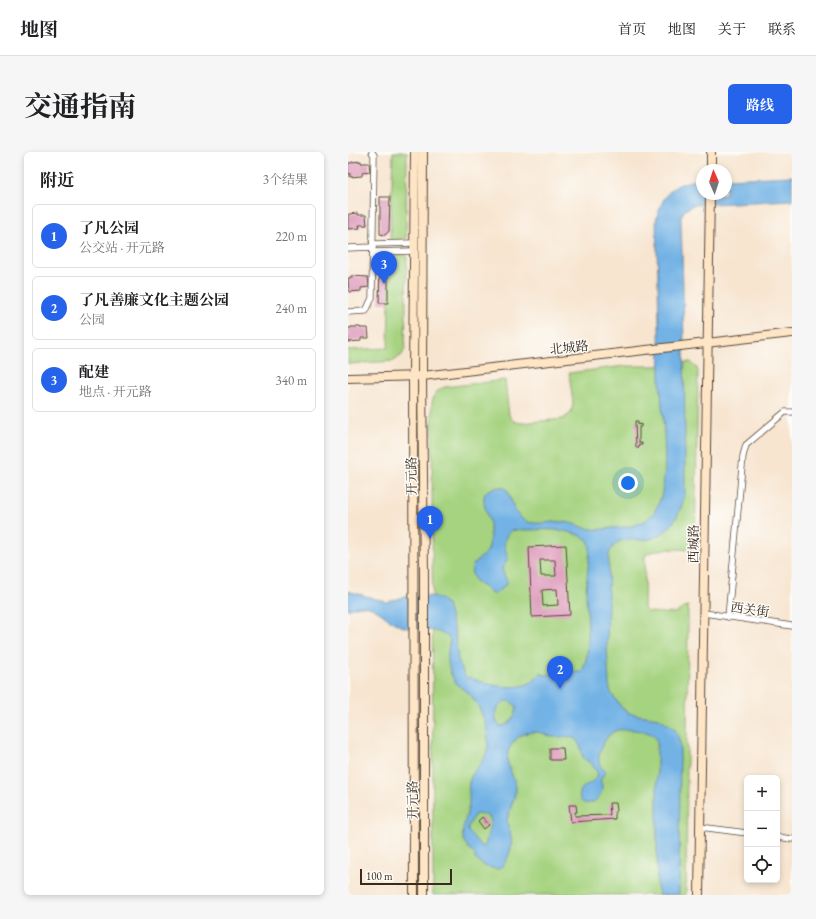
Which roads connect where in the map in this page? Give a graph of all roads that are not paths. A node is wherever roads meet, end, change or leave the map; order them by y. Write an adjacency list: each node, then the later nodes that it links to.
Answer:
1 (372, 152): 9 (street)
2 (415, 152): 7 (main road, 开元路)
3 (423, 152): 14 (main road, 开元路)
4 (711, 152): 5 (main road)
5 (711, 164)
6 (710, 200): 12 (main road, 西城路)
7 (414, 247): 9 (street); 13 (main road, 开元路)
8 (348, 248): 9 (street)
9 (373, 248): 10 (street)
10 (348, 312)
11 (792, 333): 12 (main road, 北城路)
12 (709, 344): 14 (main road, 北城路); 17 (main road, 西城路)
13 (413, 376): 14 (main road, 北城路); 15 (main road, 北城路); 24 (main road, 开元路)
14 (422, 376): 25 (main road, 开元路)
15 (348, 378)
16 (792, 412): 18 (street)
17 (704, 613): 18 (street, 西关街); 20 (main road, 西城路)
18 (728, 617): 19 (street, 西关街)
19 (792, 626)
20 (700, 827): 21 (street); 26 (main road, 西城路)
21 (744, 833)
22 (780, 837): 23 (street)
23 (792, 839)
24 (414, 895)
25 (424, 895)
26 (699, 895)

